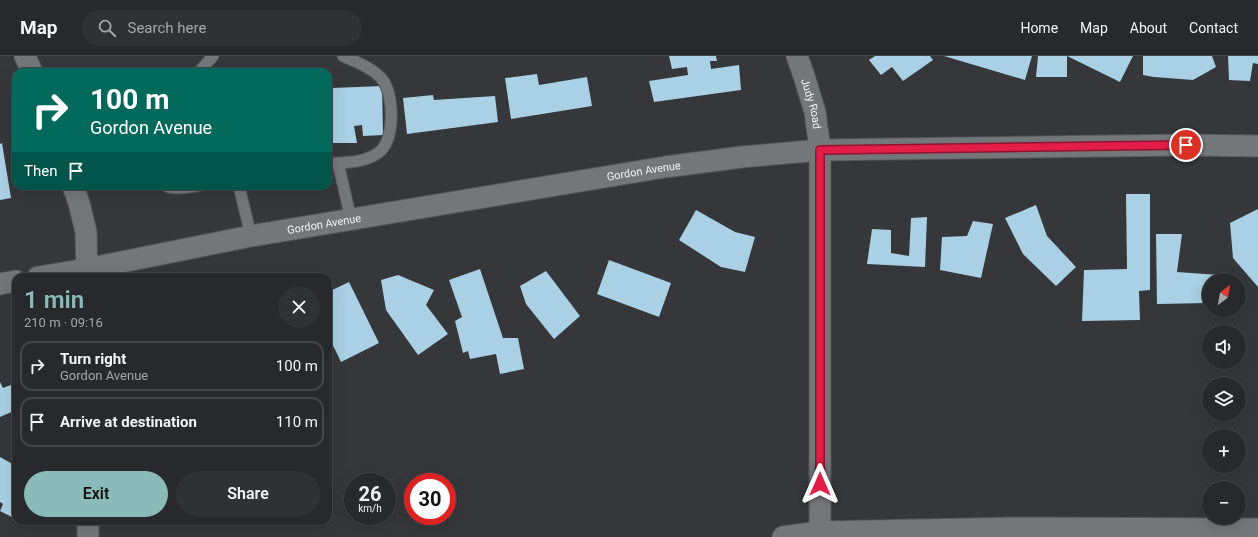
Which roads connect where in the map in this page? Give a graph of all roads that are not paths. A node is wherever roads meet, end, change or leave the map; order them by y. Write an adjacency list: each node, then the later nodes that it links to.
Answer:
1 (25, 56): 5 (street)
2 (213, 56): 6 (lane)
3 (343, 56): 9 (lane)
4 (797, 56): 8 (street, Judy Road)
5 (30, 68)
6 (202, 68)
7 (1258, 146): 8 (street, Gordon Avenue)
8 (820, 150): 12 (street, Gordon Avenue); 20 (street, Judy Road)
9 (333, 163): 12 (lane)
10 (74, 190): 14 (street)
11 (239, 190): 13 (lane)
12 (351, 220): 13 (street, Gordon Avenue)
13 (251, 236): 14 (street, Gordon Avenue)
14 (87, 273)
15 (12, 282): 16 (street)
16 (0, 284)
17 (88, 525): 21 (street)
18 (1258, 529): 19 (street)
19 (1191, 533): 20 (street)
20 (820, 534): 22 (street)
21 (88, 537)
22 (783, 537)

